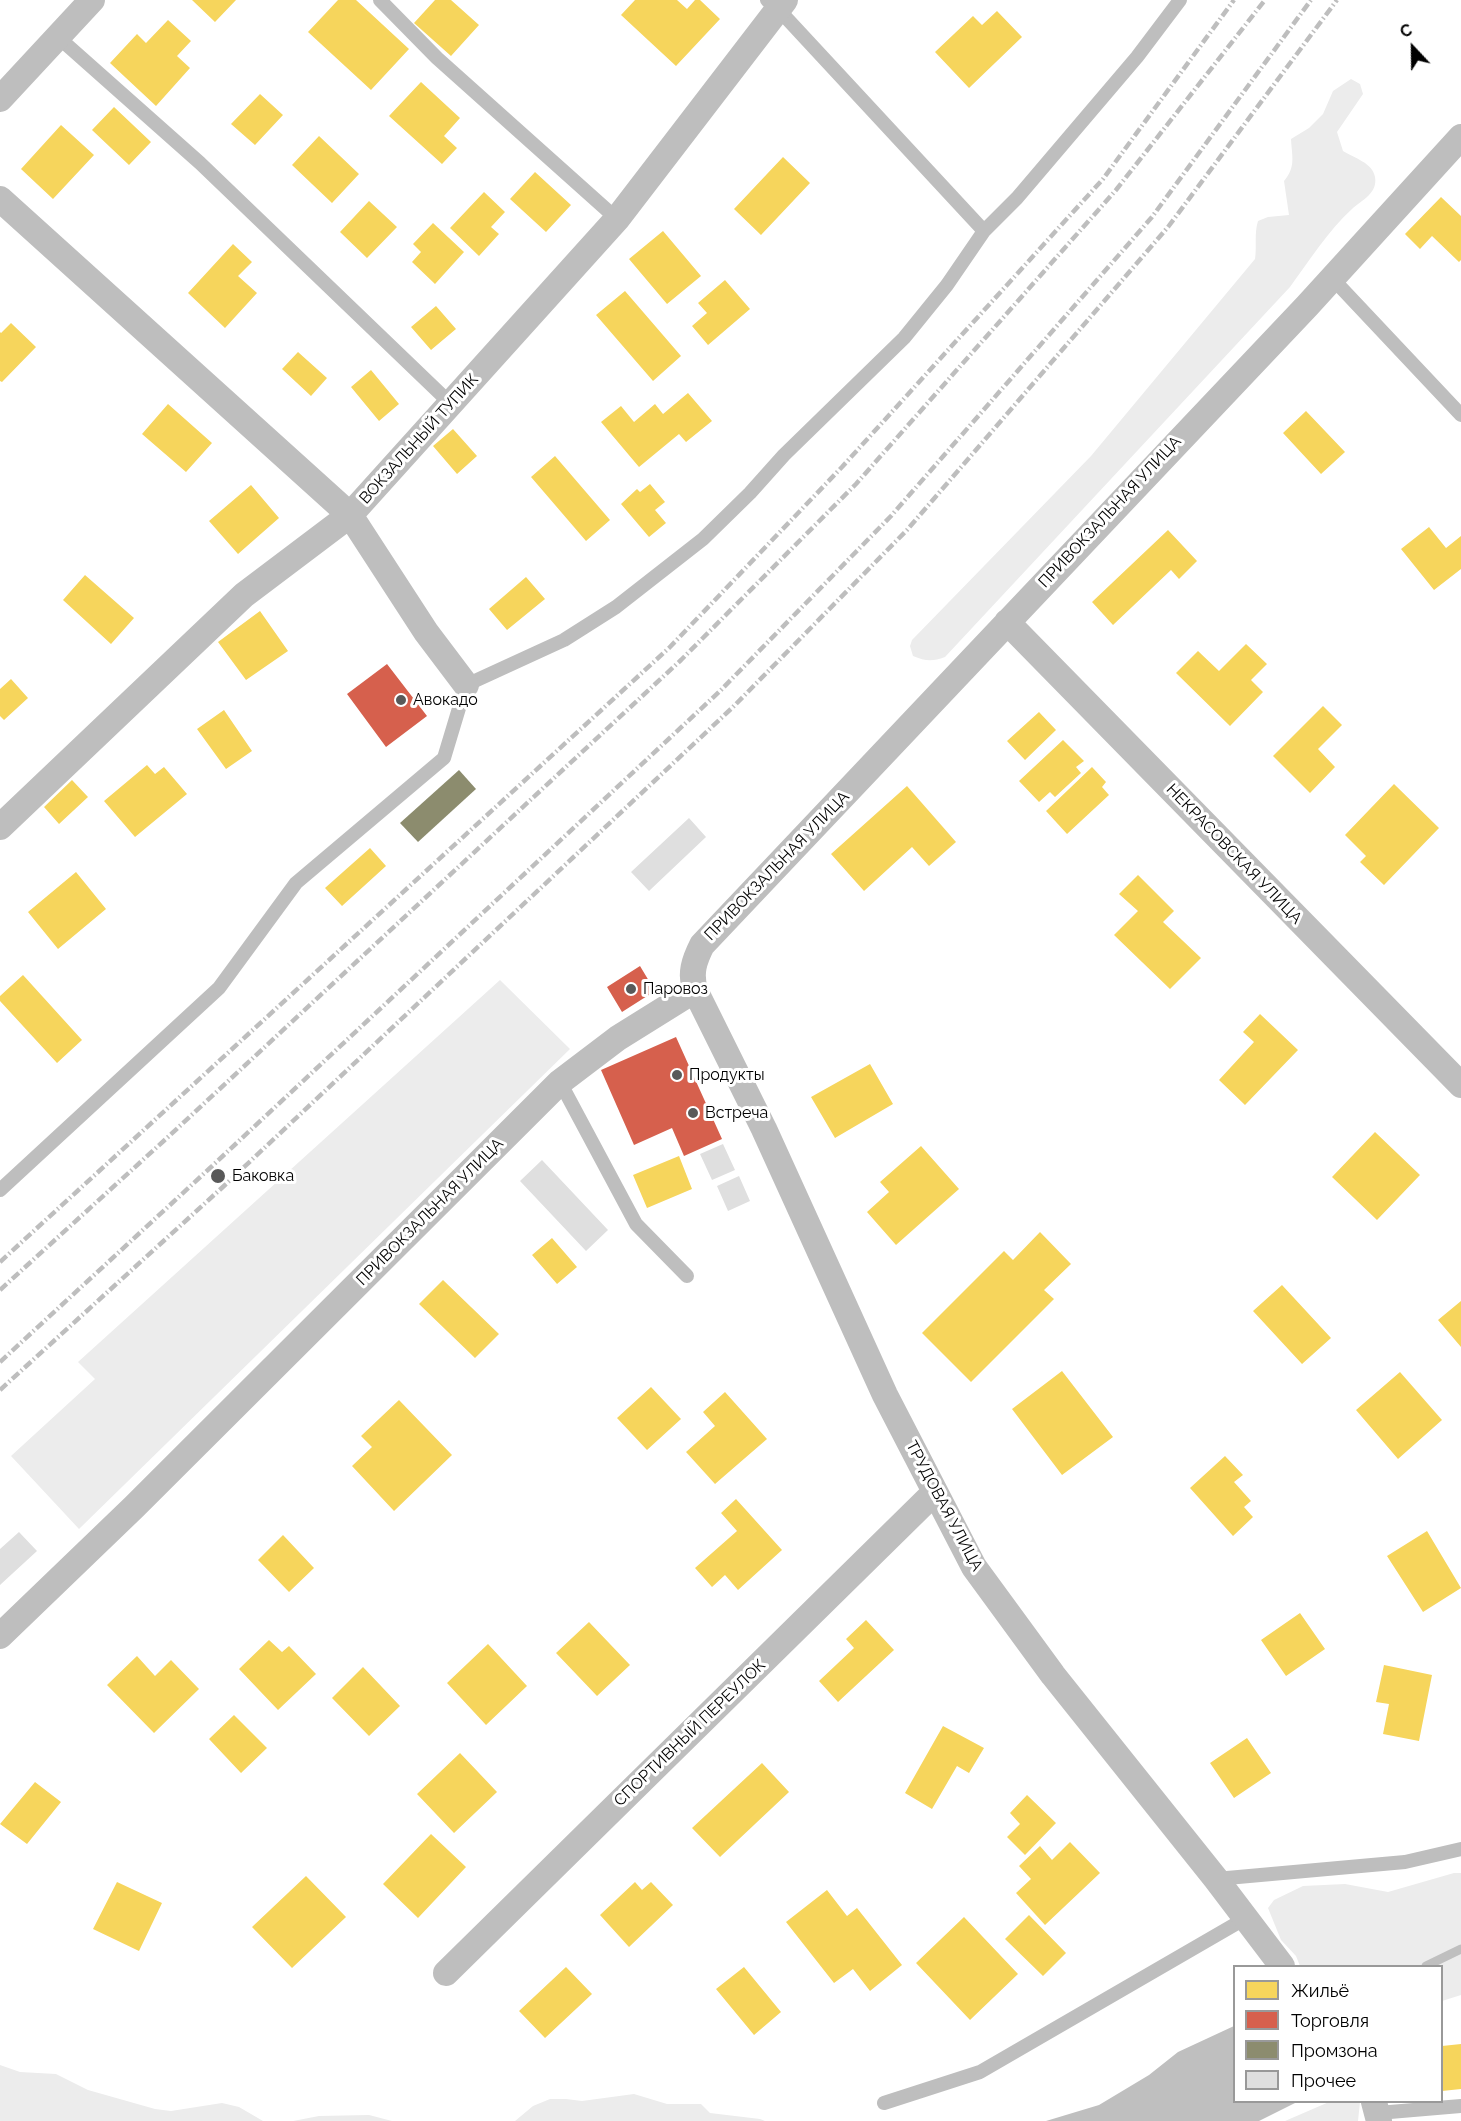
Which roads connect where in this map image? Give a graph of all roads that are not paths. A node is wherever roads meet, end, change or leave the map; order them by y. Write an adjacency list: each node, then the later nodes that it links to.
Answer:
1 (92, 0): 5 (street)
2 (380, 0): 9 (lane)
3 (1180, 0): 10 (lane)
4 (777, 3): 9 (street, ВОКЗАЛЬНЫЙ ТУПИК); 10 (lane)
5 (58, 37): 6 (street); 12 (lane)
6 (0, 99)
7 (1461, 137): 11 (street, ПРИВОКЗАЛЬНАЯ УЛИЦА)
8 (0, 199): 14 (street)
9 (617, 219): 12 (street, ВОКЗАЛЬНЫЙ ТУПИК)
10 (984, 231): 16 (lane)
11 (1332, 278): 13 (lane); 15 (street, ПРИВОКЗАЛЬНАЯ УЛИЦА)
12 (451, 404): 14 (street, ВОКЗАЛЬНЫЙ ТУПИК)
13 (1461, 415)
14 (350, 515): 16 (street); 17 (street, ВОКЗАЛЬНЫЙ ТУПИК)
15 (1007, 622): 18 (street, ПРИВОКЗАЛЬНАЯ УЛИЦА); 20 (street, НЕКРАСОВСКАЯ УЛИЦА)
16 (466, 684): 21 (lane)
17 (0, 827)
18 (695, 990): 19 (street, ПРИВОКЗАЛЬНАЯ УЛИЦА); 23 (street, ТРУДОВАЯ УЛИЦА)
19 (560, 1082): 22 (lane); 24 (street, ПРИВОКЗАЛЬНАЯ УЛИЦА)
20 (1461, 1085)
21 (0, 1190)
22 (687, 1276)
23 (935, 1492): 26 (street, ТРУДОВАЯ УЛИЦА); 29 (street, СПОРТИВНЫЙ ПЕРЕУЛОК)
24 (0, 1636)
25 (1461, 1849): 26 (lane)
26 (1216, 1879): 27 (street, ТРУДОВАЯ УЛИЦА)
27 (1246, 1918): 28 (street, ТРУДОВАЯ УЛИЦА); 30 (lane)
28 (1281, 1965)
29 (446, 1973)
30 (884, 2103)
31 (1461, 2106): 32 (lane)
32 (1377, 2112)

